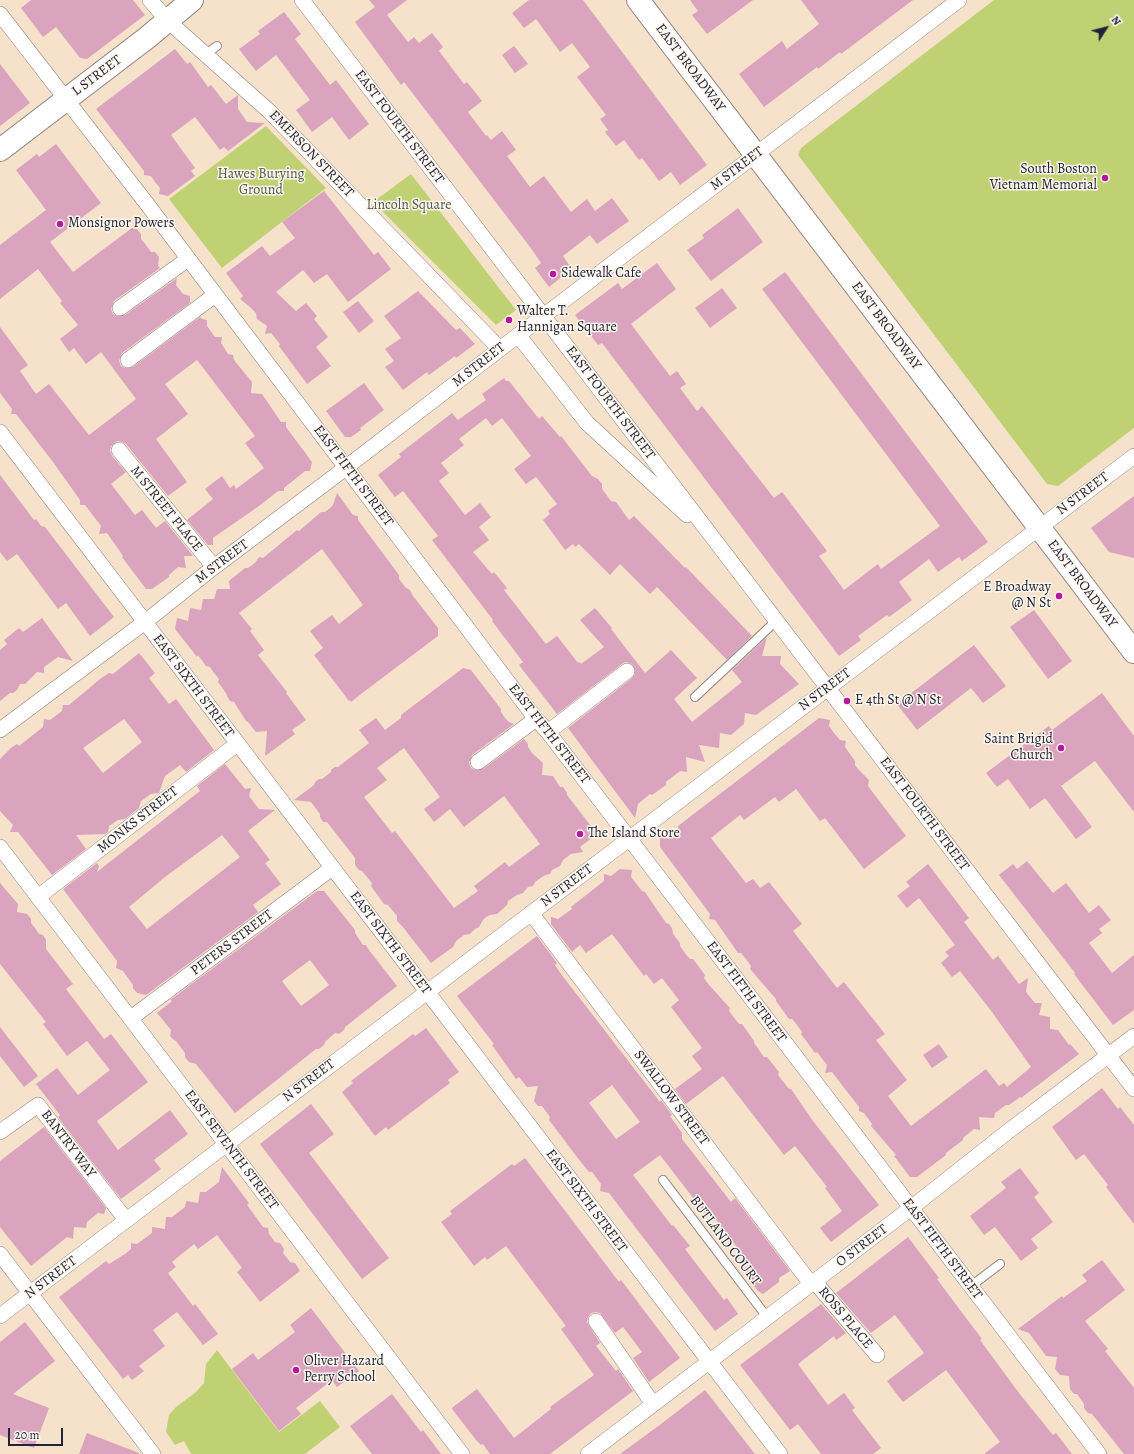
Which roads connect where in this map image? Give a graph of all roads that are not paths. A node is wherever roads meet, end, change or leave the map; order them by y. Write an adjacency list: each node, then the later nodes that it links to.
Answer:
1 (150, 0): 7 (street, EMERSON STREET)
2 (192, 0): 7 (main road, L STREET)
3 (302, 0): 14 (street, EAST FOURTH STREET)
4 (638, 0): 10 (main road, EAST BROADWAY)
5 (959, 0): 10 (street, M STREET)
6 (0, 14): 8 (street, EAST FIFTH STREET)
7 (168, 21): 8 (main road, L STREET); 16 (street, EMERSON STREET)
8 (65, 100): 9 (main road, L STREET); 11 (street, EAST FIFTH STREET)
9 (0, 150)
10 (755, 155): 14 (street, M STREET); 22 (main road, EAST BROADWAY)
11 (188, 259): 12 (street, EAST FIFTH STREET); 13 (street)
12 (215, 295): 17 (street); 21 (street, EAST FIFTH STREET)
13 (120, 308)
14 (544, 316): 15 (street, M STREET); 23 (street, EAST FOURTH STREET)
15 (518, 335): 16 (street, M STREET); 23 (street, EAST FOURTH STREET)
16 (500, 349): 21 (street, M STREET)
17 (128, 360)
18 (0, 432): 26 (street, EAST SIXTH STREET)
19 (119, 450): 24 (street, M STREET PLACE)
20 (1134, 456): 22 (street, N STREET)
21 (346, 468): 24 (street, M STREET); 31 (street, EAST FIFTH STREET)
22 (1039, 527): 27 (main road, EAST BROADWAY); 29 (street, N STREET)
23 (714, 540): 25 (street, EAST FOURTH STREET)
24 (214, 567): 26 (street, M STREET)
25 (776, 621): 29 (street, EAST FOURTH STREET); 30 (lane)
26 (145, 622): 32 (street, M STREET); 34 (street, EAST SIXTH STREET)
27 (1134, 652)
28 (627, 671): 33 (street)
29 (828, 688): 36 (street, N STREET); 44 (street, EAST FOURTH STREET)
30 (695, 697)
31 (536, 719): 33 (street, EAST FIFTH STREET); 35 (street)
32 (0, 730)
33 (548, 732): 36 (street, EAST FIFTH STREET)
34 (238, 744): 38 (street, EAST SIXTH STREET); 39 (street, MONKS STREET)
35 (478, 762)
36 (629, 839): 40 (street, N STREET); 49 (street, EAST FIFTH STREET)
37 (0, 847): 39 (street, EAST SEVENTH STREET)
38 (332, 868): 41 (street, EAST SIXTH STREET); 42 (street, PETERS STREET)
39 (38, 897): 42 (street, EAST SEVENTH STREET)
40 (531, 913): 41 (street, N STREET); 53 (street, SWALLOW STREET)
41 (428, 992): 47 (street, N STREET); 60 (street, EAST SIXTH STREET)
42 (131, 1018): 47 (street, EAST SEVENTH STREET)
43 (1134, 1036): 44 (street, O STREET)
44 (1108, 1055): 45 (street, EAST FOURTH STREET); 49 (street, O STREET)
45 (1134, 1089)
46 (0, 1132): 50 (street, BANTRY WAY)
47 (226, 1144): 50 (street, N STREET); 63 (street, EAST SEVENTH STREET)
48 (662, 1180): 57 (lane, BUTLAND COURT)
49 (911, 1208): 53 (street, O STREET); 54 (street, EAST FIFTH STREET)
50 (126, 1220): 55 (street, N STREET)
51 (0, 1254): 55 (street)
52 (1000, 1264): 54 (lane)
53 (813, 1283): 57 (street, O STREET); 59 (street, ROSS PLACE)
54 (971, 1286): 66 (street, EAST FIFTH STREET)
55 (30, 1294): 56 (street, N STREET); 62 (street)
56 (0, 1316)
57 (767, 1317): 60 (street, O STREET)
58 (596, 1320): 61 (street)
59 (876, 1355)
60 (709, 1362): 61 (street, O STREET); 65 (street, EAST SIXTH STREET)
61 (653, 1404): 64 (street, O STREET)
62 (153, 1454)
63 (462, 1454)
64 (588, 1454)
65 (780, 1454)
66 (1099, 1454)

